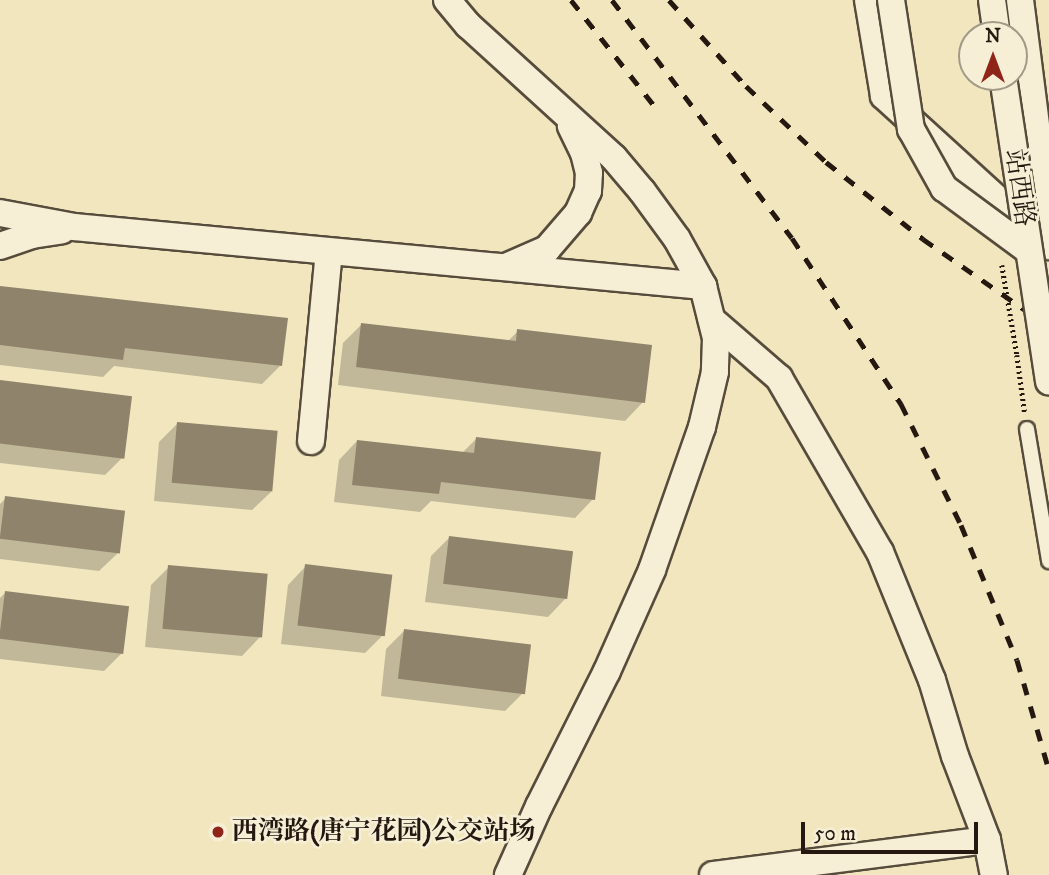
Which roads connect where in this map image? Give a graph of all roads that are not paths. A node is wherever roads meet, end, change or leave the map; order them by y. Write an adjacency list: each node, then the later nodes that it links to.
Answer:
1 (447, 0): 8 (street)
2 (868, 0): 14 (street)
3 (891, 0): 14 (street, bridge)
4 (992, 0): 6 (street)
5 (1020, 0): 9 (street)
6 (995, 21)
7 (1006, 91): 14 (street, 站西路, bridge)
8 (564, 111): 16 (street); 17 (street)
9 (1044, 153): 11 (street)
10 (0, 213): 12 (street)
11 (1049, 227)
12 (74, 228): 13 (street); 15 (street)
13 (0, 246)
14 (1038, 248): 19 (street, 站西路, bridge)
15 (330, 252): 16 (street); 21 (street)
16 (501, 269): 17 (street)
17 (703, 286): 18 (street)
18 (712, 320): 23 (street); 24 (street)
19 (1049, 382)
20 (1027, 429): 22 (lane)
21 (311, 441)
22 (1049, 561)
23 (987, 840): 25 (street); 26 (street)
24 (508, 875)
25 (713, 875)
26 (995, 875)

